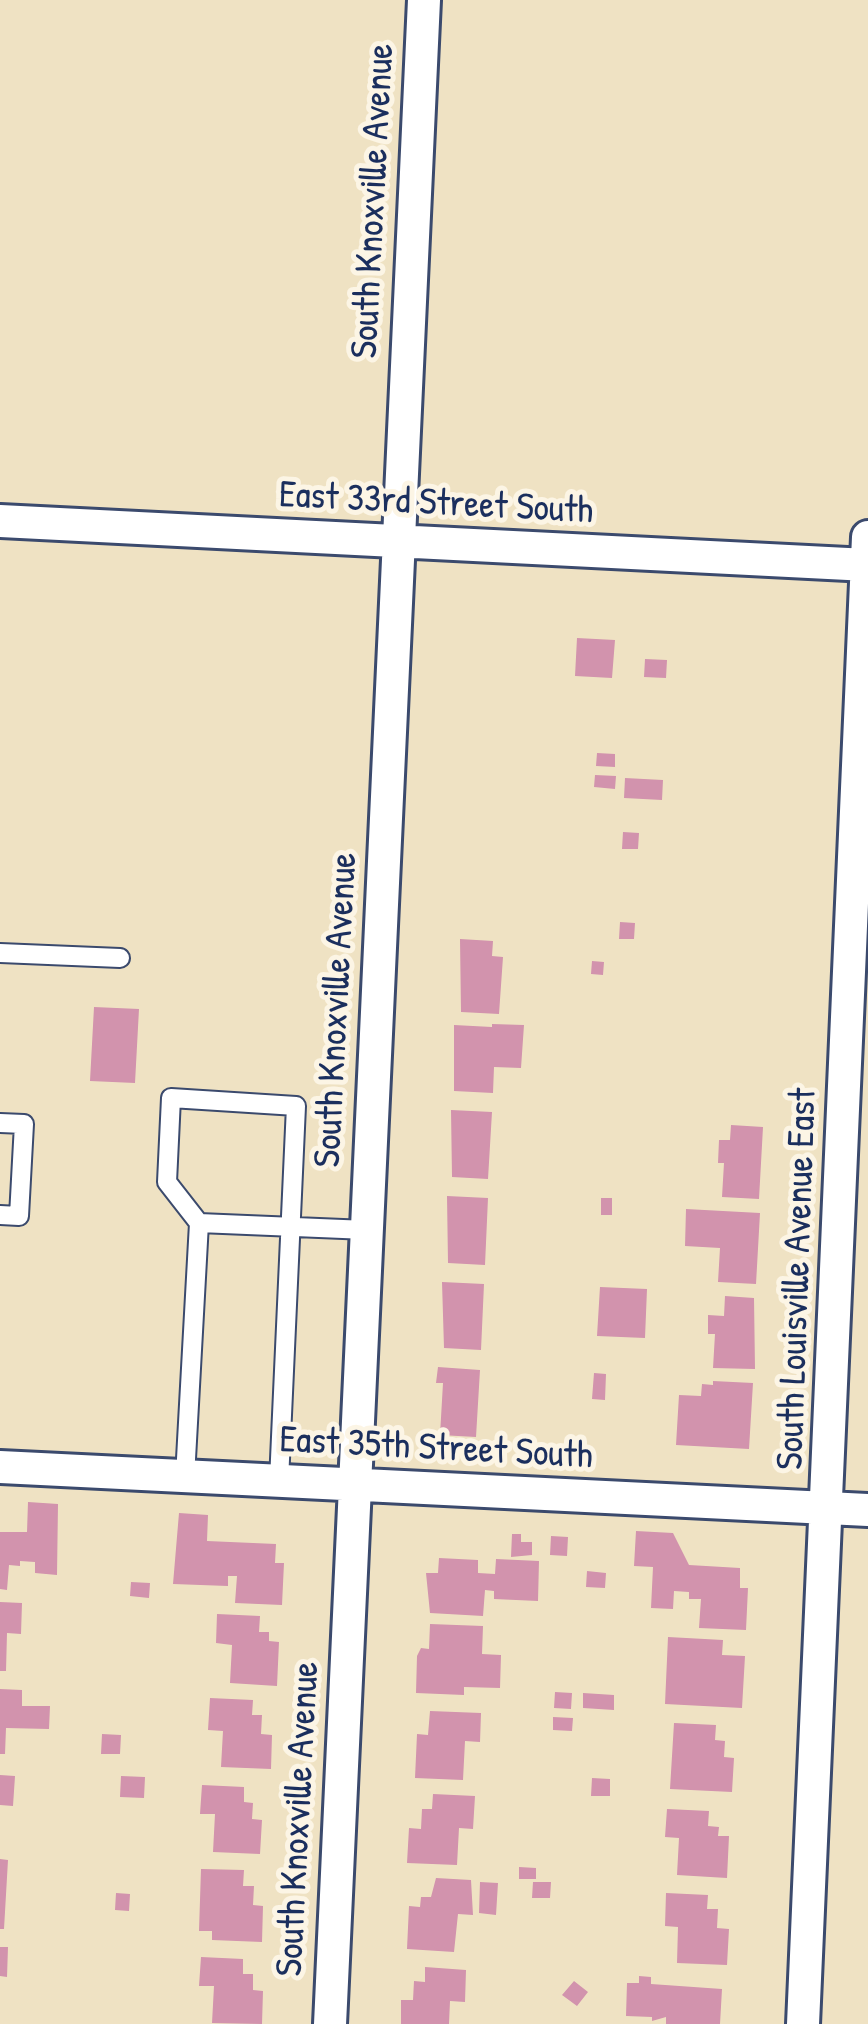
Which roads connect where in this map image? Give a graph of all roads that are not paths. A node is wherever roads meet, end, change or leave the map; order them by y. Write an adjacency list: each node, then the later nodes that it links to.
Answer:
1 (424, 0): 3 (street, South Knoxville Avenue)
2 (0, 522): 3 (street, East 33rd Street South)
3 (398, 542): 4 (street, East 33rd Street South); 11 (street, South Knoxville Avenue)
4 (868, 556): 16 (street, South Louisville Avenue East)
5 (0, 953): 6 (lane)
6 (120, 958)
7 (0, 1123): 8 (lane)
8 (0, 1215)
9 (199, 1224): 10 (lane); 10 (lane); 13 (lane)
10 (290, 1227): 11 (lane); 14 (lane)
11 (368, 1230): 15 (street, South Knoxville Avenue)
12 (0, 1467): 13 (street, East 35th Street South)
13 (185, 1476): 14 (street, East 35th Street South)
14 (279, 1481): 15 (street, East 35th Street South)
15 (356, 1485): 16 (street, East 35th Street South); 18 (street, South Knoxville Avenue)
16 (828, 1508): 17 (street, East 35th Street South); 19 (street, South Louisville Avenue East)
17 (868, 1510)
18 (330, 2024)
19 (803, 2024)

